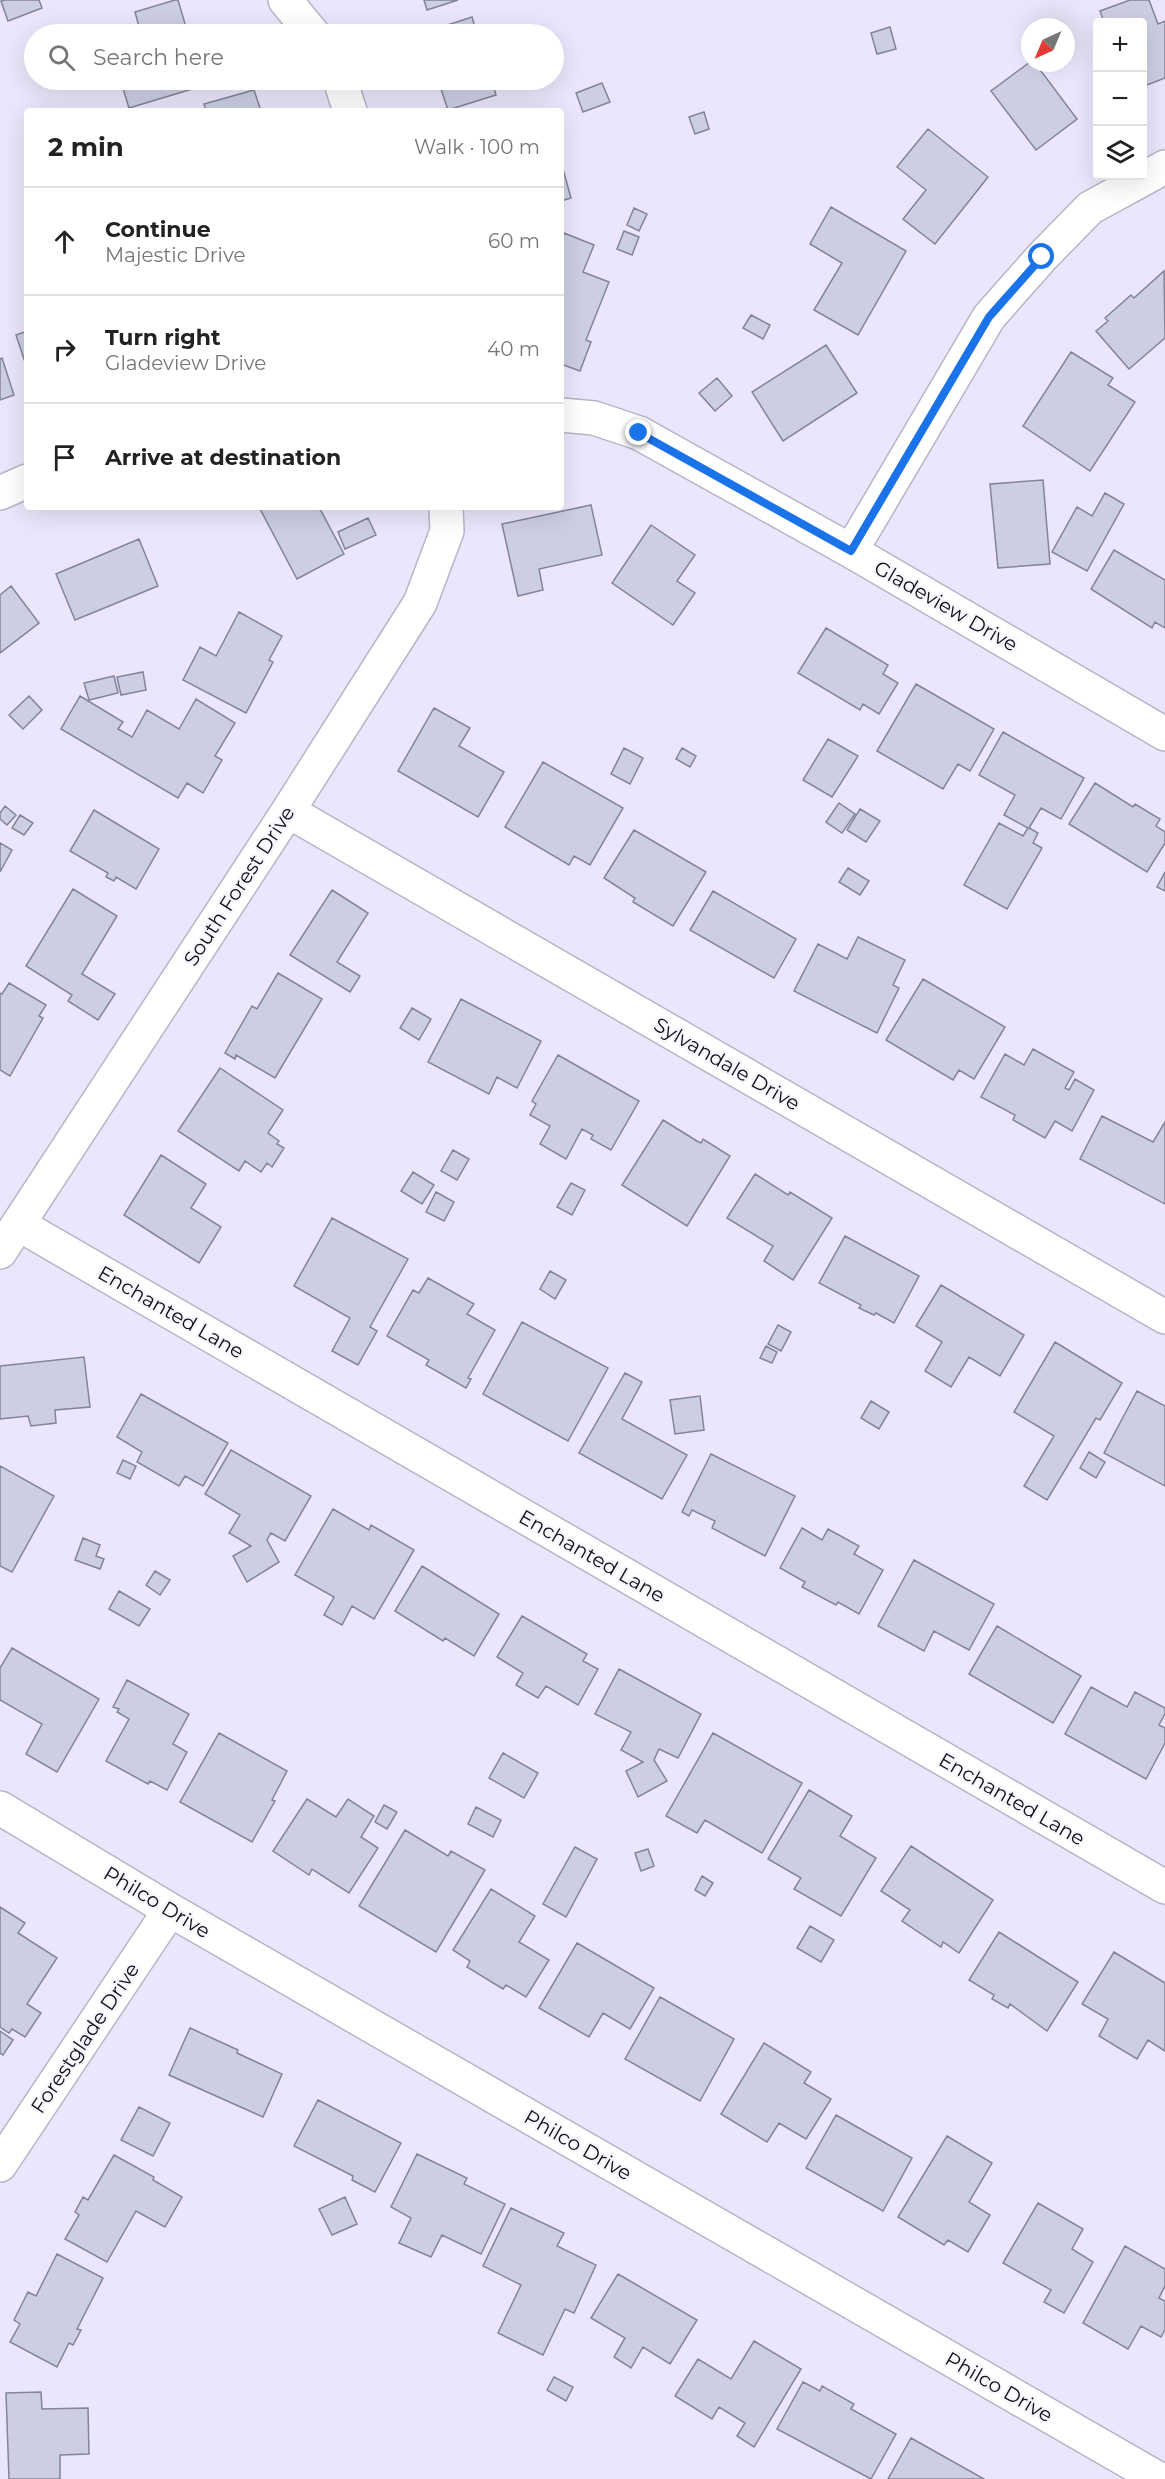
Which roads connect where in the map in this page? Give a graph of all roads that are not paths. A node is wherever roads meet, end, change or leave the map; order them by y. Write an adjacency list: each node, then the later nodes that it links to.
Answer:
1 (285, 0): 2 (street)
2 (305, 24)
3 (343, 90): 4 (street)
4 (349, 108)
5 (1165, 167): 10 (street)
6 (564, 415): 10 (street, Gladeview Drive)
7 (24, 482): 8 (street)
8 (0, 493)
9 (446, 510): 12 (street, South Forest Drive)
10 (851, 551): 11 (street, Gladeview Drive)
11 (1165, 734)
12 (288, 811): 13 (street, South Forest Drive); 15 (street, Sylvandale Drive)
13 (18, 1224): 14 (street, South Forest Drive); 17 (street, Enchanted Lane)
14 (0, 1251)
15 (1165, 1317)
16 (0, 1808): 18 (street, Philco Drive)
17 (1165, 1887)
18 (170, 1910): 19 (street, Forestglade Drive); 20 (street, Philco Drive)
19 (0, 2165)
20 (1159, 2479)

